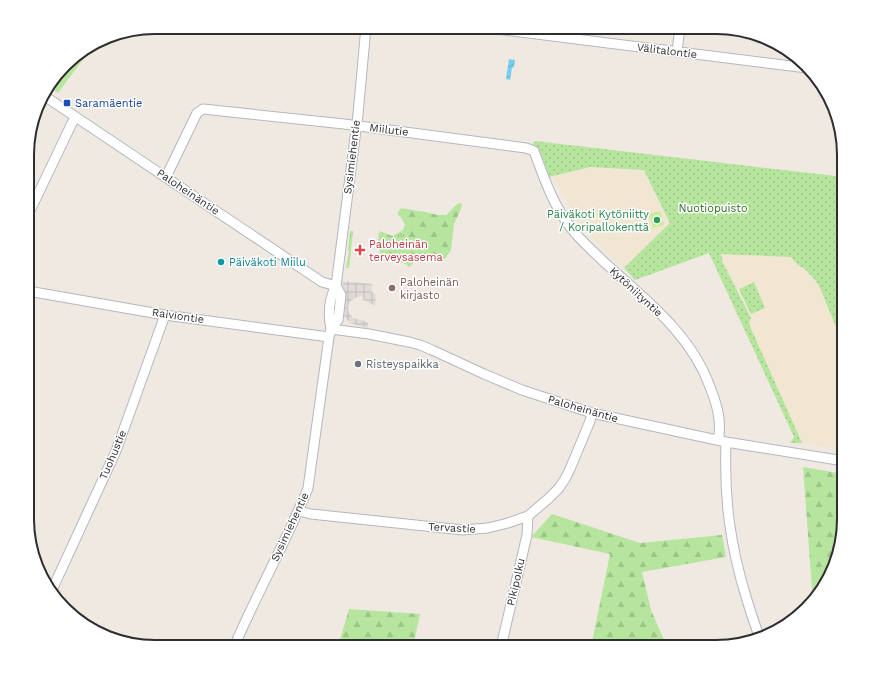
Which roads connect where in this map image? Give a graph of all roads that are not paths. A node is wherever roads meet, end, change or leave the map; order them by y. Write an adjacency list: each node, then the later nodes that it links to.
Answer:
1 (365, 34): 8 (street, Sysimiehentie)
2 (535, 34): 4 (street, Välitalontie)
3 (679, 34): 4 (street)
4 (676, 52): 5 (street, Välitalontie)
5 (799, 67)
6 (48, 98): 7 (street, Paloheinäntie)
7 (76, 117): 10 (street, Paloheinäntie); 11 (street)
8 (356, 126): 9 (street, Miilutie); 10 (street, Miilutie); 12 (street, Sysimiehentie)
9 (534, 152): 17 (street, Kytöniityntie)
10 (166, 177): 12 (street, Paloheinäntie)
11 (34, 203)
12 (336, 286): 15 (street, Sysimiehentie)
13 (34, 292): 14 (street, Raiviontie)
14 (165, 315): 15 (street, Raiviontie); 21 (street, Tuohustie)
15 (330, 333): 16 (street, Paloheinäntie); 19 (street, Sysimiehentie)
16 (592, 413): 17 (street, Paloheinäntie); 20 (street, Tervastie)
17 (722, 441): 18 (street, Paloheinäntie); 22 (street, Kytöniityntie)
18 (837, 460)
19 (299, 511): 20 (street, Tervastie); 23 (street, Sysimiehentie)
20 (528, 516): 24 (street, Pikipolku)
21 (54, 586)
22 (758, 633)
23 (237, 640)
24 (503, 640)

